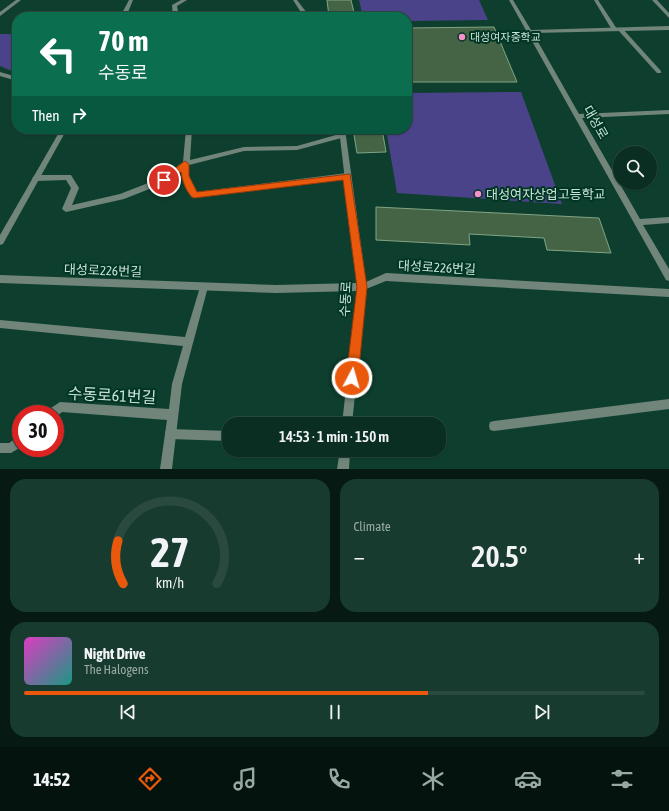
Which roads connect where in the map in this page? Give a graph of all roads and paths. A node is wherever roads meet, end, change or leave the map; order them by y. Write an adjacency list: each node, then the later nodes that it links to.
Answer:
1 (19, 0): 11 (street)
2 (131, 0): 8 (street)
3 (185, 0): 9 (street)
4 (294, 0): 10 (street)
5 (511, 0): 15 (street, 대성로)
6 (596, 0): 14 (street)
7 (654, 0): 12 (street)
8 (125, 12)
9 (175, 12)
10 (303, 12)
11 (0, 14)
12 (669, 16)
13 (669, 28): 14 (street)
14 (617, 29): 15 (street); 16 (street)
15 (529, 32): 20 (street, 대성로)
16 (659, 72)
17 (0, 74): 18 (street)
18 (12, 78)
19 (669, 112): 20 (street)
20 (576, 116): 29 (street, 대성로)
21 (61, 134): 27 (street)
22 (188, 134): 25 (street)
23 (336, 134): 25 (street)
24 (342, 134): 26 (street, 수동로)
25 (185, 164): 26 (street); 27 (street)
26 (347, 176): 34 (street, 수동로)
27 (36, 178): 30 (street)
28 (669, 220): 29 (street)
29 (637, 222): 31 (street, 대성로)
30 (0, 242)
31 (669, 277)
32 (0, 280): 33 (street, 대성로226번길)
33 (204, 287): 34 (street, 대성로226번길); 37 (street)
34 (362, 287): 35 (street, 대성로226번길); 41 (street, 수동로)
35 (669, 293)
36 (0, 324): 37 (street)
37 (189, 342): 40 (street)
38 (669, 404): 42 (street)
39 (64, 408): 40 (street, 수동로61번길)
40 (173, 415): 43 (street)
41 (348, 417)
42 (494, 426)
43 (170, 434): 44 (street); 48 (street)
44 (222, 436)
45 (12, 447): 46 (street)
46 (0, 448)
47 (344, 457): 49 (street)
48 (166, 469)
49 (343, 469)

